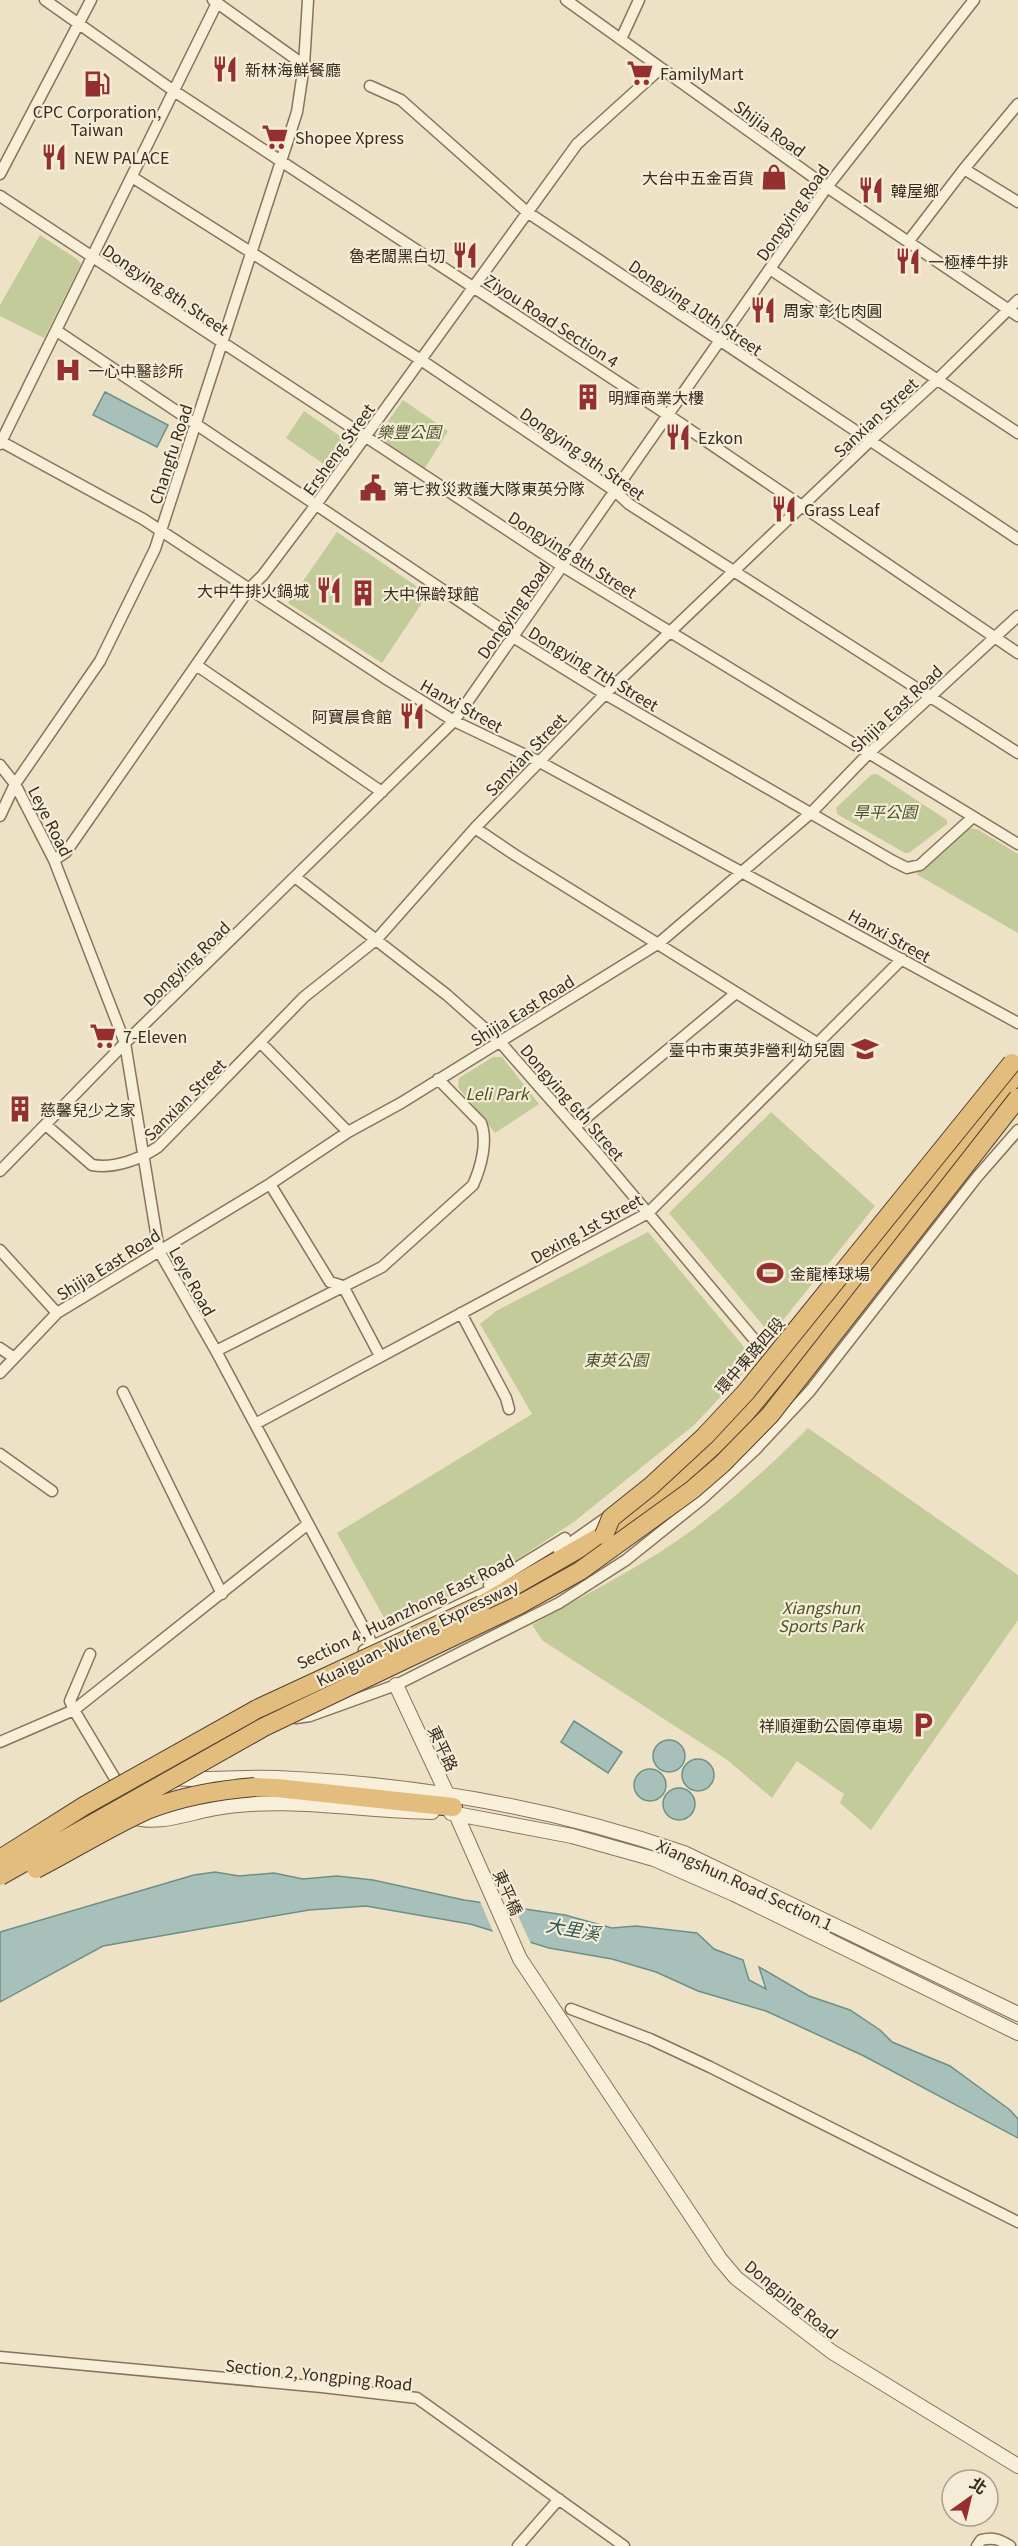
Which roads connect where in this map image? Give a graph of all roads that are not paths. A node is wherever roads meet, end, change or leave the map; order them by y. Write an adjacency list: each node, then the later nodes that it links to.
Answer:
1 (45, 0): 8 (street, Ziyou Road Section 4)
2 (91, 0): 8 (street)
3 (308, 0): 10 (street, Changfu Road)
4 (566, 0): 9 (street, Shijia Road)
5 (639, 0): 9 (street)
6 (974, 0): 19 (street, Dongying Road)
7 (215, 2): 10 (street); 13 (street)
8 (78, 25): 13 (street, Ziyou Road Section 4); 17 (street)
9 (621, 39): 11 (street, Shijia Road)
10 (304, 65): 15 (street, Changfu Road)
11 (661, 68): 19 (street, Shijia Road); 22 (street, Ersheng Street)
12 (370, 86): 22 (street, Dongying 10th Street)
13 (174, 91): 15 (street, Ziyou Road Section 4); 18 (street)
14 (1018, 104): 16 (street)
15 (281, 160): 24 (street, Changfu Road); 27 (street, Ziyou Road Section 4)
16 (964, 169): 21 (street); 23 (street)
17 (0, 174)
18 (132, 177): 24 (street, Dongying 9th Street); 25 (street)
19 (827, 187): 23 (street, Shijia Road); 26 (street, Dongying Road)
20 (0, 196): 25 (street, Dongying 8th Street)
21 (1018, 202)
22 (527, 212): 27 (street, Ersheng Street); 32 (street, Dongying 10th Street)
23 (908, 242): 29 (street, Shijia Road)
24 (253, 252): 33 (street, Changfu Road); 34 (street, Dongying 9th Street)
25 (92, 257): 31 (street); 33 (street, Dongying 8th Street)
26 (770, 268): 32 (street, Dongying Road); 35 (street)
27 (473, 286): 34 (street, Ersheng Street); 36 (street, Ziyou Road Section 4)
28 (1018, 300): 29 (street, Sanxian Street)
29 (1008, 310): 30 (street, Shijia Road); 35 (street, Sanxian Street)
30 (1018, 316)
31 (57, 331): 37 (street, Dongying 7th Street); 41 (street)
32 (719, 342): 36 (street, Dongying Road); 40 (street, Dongying 10th Street)
33 (222, 344): 37 (street, Changfu Road); 39 (street, Dongying 8th Street)
34 (421, 360): 39 (street, Ersheng Street); 42 (street, Dongying 9th Street)
35 (938, 379): 38 (street); 40 (street, Sanxian Street)
36 (668, 415): 42 (street, Dongying Road); 44 (street, Ziyou Road Section 4)
37 (196, 424): 43 (street, Dongying 7th Street); 45 (street, Changfu Road)
38 (1018, 433)
39 (364, 437): 43 (street, Ersheng Street); 47 (street, Dongying 8th Street)
40 (870, 441): 44 (street, Sanxian Street); 46 (street, Dongying 10th Street)
41 (1, 442): 45 (street, Hanxi Street)
42 (615, 491): 47 (street, Dongying Road); 48 (street, Dongying 9th Street)
43 (315, 506): 49 (street, Ersheng Street); 52 (street, Dongying 7th Street)
44 (803, 506): 48 (street, Sanxian Street); 53 (street, Ziyou Road Section 4)
45 (161, 531): 49 (street, Hanxi Street); 63 (street, Changfu Road)
46 (1018, 539)
47 (562, 566): 51 (street, Dongying 8th Street); 52 (street, Dongying Road)
48 (733, 571): 51 (street, Sanxian Street); 57 (street, Dongying 9th Street)
49 (249, 589): 55 (street, Ersheng Street); 58 (street, Hanxi Street)
50 (1018, 616): 53 (street, Shijia East Road)
51 (670, 632): 56 (street, Sanxian Street); 59 (street, Dongying 8th Street)
52 (513, 637): 56 (street, Dongying 7th Street); 58 (street, Dongying Road)
53 (996, 637): 54 (street, Ziyou Road Section 4); 57 (street, Shijia East Road)
54 (1018, 652)
55 (196, 665): 64 (street); 70 (street, Ersheng Street)
56 (606, 694): 61 (street, Sanxian Street); 65 (street, Dongying 7th Street)
57 (930, 696): 59 (street, Shijia East Road); 60 (street, Dongying 9th Street)
58 (454, 721): 61 (street, Hanxi Street); 64 (street, Dongying Road)
59 (869, 753): 65 (street, Shijia East Road); 67 (street, Dongying 8th Street)
60 (1018, 753)
61 (538, 761): 68 (street, Sanxian Street); 71 (street, Hanxi Street)
62 (0, 765): 63 (street, Leye Road)
63 (15, 784): 66 (street, Changfu Road); 70 (street, Leye Road)
64 (382, 792): 72 (street, Dongying Road)
65 (812, 812): 67 (street, Dongying 7th Street); 71 (street, Shijia East Road)
66 (0, 816)
67 (973, 817): 69 (street, Dongying 8th Street)
68 (475, 828): 73 (street, Sanxian Street); 74 (street)
69 (1018, 844)
70 (54, 860): 79 (street, Leye Road)
71 (742, 871): 74 (street, Shijia East Road); 75 (street, Hanxi Street)
72 (294, 877): 73 (street, Dongying 6th Street); 79 (street, Dongying Road)
73 (376, 939): 78 (street, Dongying 6th Street); 80 (street, Sanxian Street)
74 (659, 943): 76 (street); 78 (street, Shijia East Road)
75 (902, 959): 77 (street, Hanxi Street); 81 (street, Dexing 1st Street)
76 (736, 993): 81 (street); 86 (street)
77 (1018, 1023)
78 (500, 1042): 83 (street, Shijia East Road); 86 (street, Dongying 6th Street)
79 (125, 1043): 85 (street, Dongying Road); 89 (street, Leye Road)
80 (261, 1043): 88 (street); 89 (street, Sanxian Street)
81 (817, 1043): 92 (street, Dexing 1st Street)
82 (1016, 1064): 102 (street, 環中東路四段); 111 (street, Section 4, Huanzhong East Road); 122 (highway, Kuaiguan-Wufeng Expressway, bridge)
83 (438, 1079): 88 (street, Shijia East Road); 95 (street)
84 (1018, 1098): 123 (highway, Kuaiguan-Wufeng Expressway, bridge)
85 (46, 1125): 89 (street, Sanxian Street); 90 (street, Dongying Road)
86 (575, 1127): 92 (street, Dongying 6th Street)
87 (1018, 1130): 114 (street, Section 4, Huanzhong East Road)
88 (348, 1132): 91 (street, Shijia East Road)
89 (142, 1158): 94 (street, Leye Road)
90 (0, 1171)
91 (270, 1184): 94 (street, Shijia East Road); 95 (street)
92 (648, 1212): 97 (street, Dexing 1st Street); 102 (street, Dongying 6th Street)
93 (0, 1250): 96 (street)
94 (159, 1251): 96 (street, Shijia East Road); 99 (street, Leye Road)
95 (343, 1286): 99 (street); 100 (street)
96 (57, 1313): 101 (street, Shijia East Road)
97 (461, 1313): 100 (street, Dexing 1st Street); 105 (street)
98 (0, 1348): 101 (street)
99 (216, 1351): 106 (street, Leye Road)
100 (380, 1356): 106 (street, Dexing 1st Street)
101 (13, 1357): 103 (street, Shijia East Road)
102 (769, 1357): 111 (street, 環中東路四段)
103 (0, 1373)
104 (123, 1392): 110 (street)
105 (508, 1409)
106 (255, 1424): 109 (street, Leye Road)
107 (0, 1454): 108 (street)
108 (52, 1491)
109 (308, 1524): 110 (street); 112 (street, Leye Road)
110 (222, 1594): 115 (street)
111 (453, 1607): 112 (street, Section 4, Huanzhong East Road)
112 (373, 1645): 114 (street, Leye Road); 116 (street, Section 4, Huanzhong East Road)
113 (90, 1654): 115 (street)
114 (396, 1685): 116 (street, Section 4, Huanzhong East Road); 120 (street, 東平路)
115 (74, 1710): 117 (street); 118 (street)
116 (204, 1732): 118 (street, Section 4, Huanzhong East Road)
117 (0, 1742)
118 (122, 1779): 119 (street, Section 4, Huanzhong East Road); 120 (street, Xiangshun Road Section 1)
119 (90, 1797): 120 (street, Xiangshun Road Section 1); 121 (street, Section 4, Huanzhong East Road)
120 (455, 1810): 124 (highway, bridge); 125 (street, 東平橋); 127 (street, Xiangshun Road Section 1); 128 (street, Xiangshun Road Section 1)
121 (0, 1848)
122 (0, 1859)
123 (0, 1876)
124 (0, 1888)
125 (548, 2003): 131 (street, Dongping Road)
126 (571, 2009): 129 (street)
127 (1018, 2014)
128 (1018, 2033)
129 (1018, 2222)
130 (0, 2357): 132 (street, Section 2, Yongping Road)
131 (1018, 2466)
132 (560, 2499): 133 (street); 134 (street, Section 2, Yongping Road)
133 (518, 2546)
134 (624, 2546)
135 (977, 2546): 136 (street)
136 (1010, 2546)

